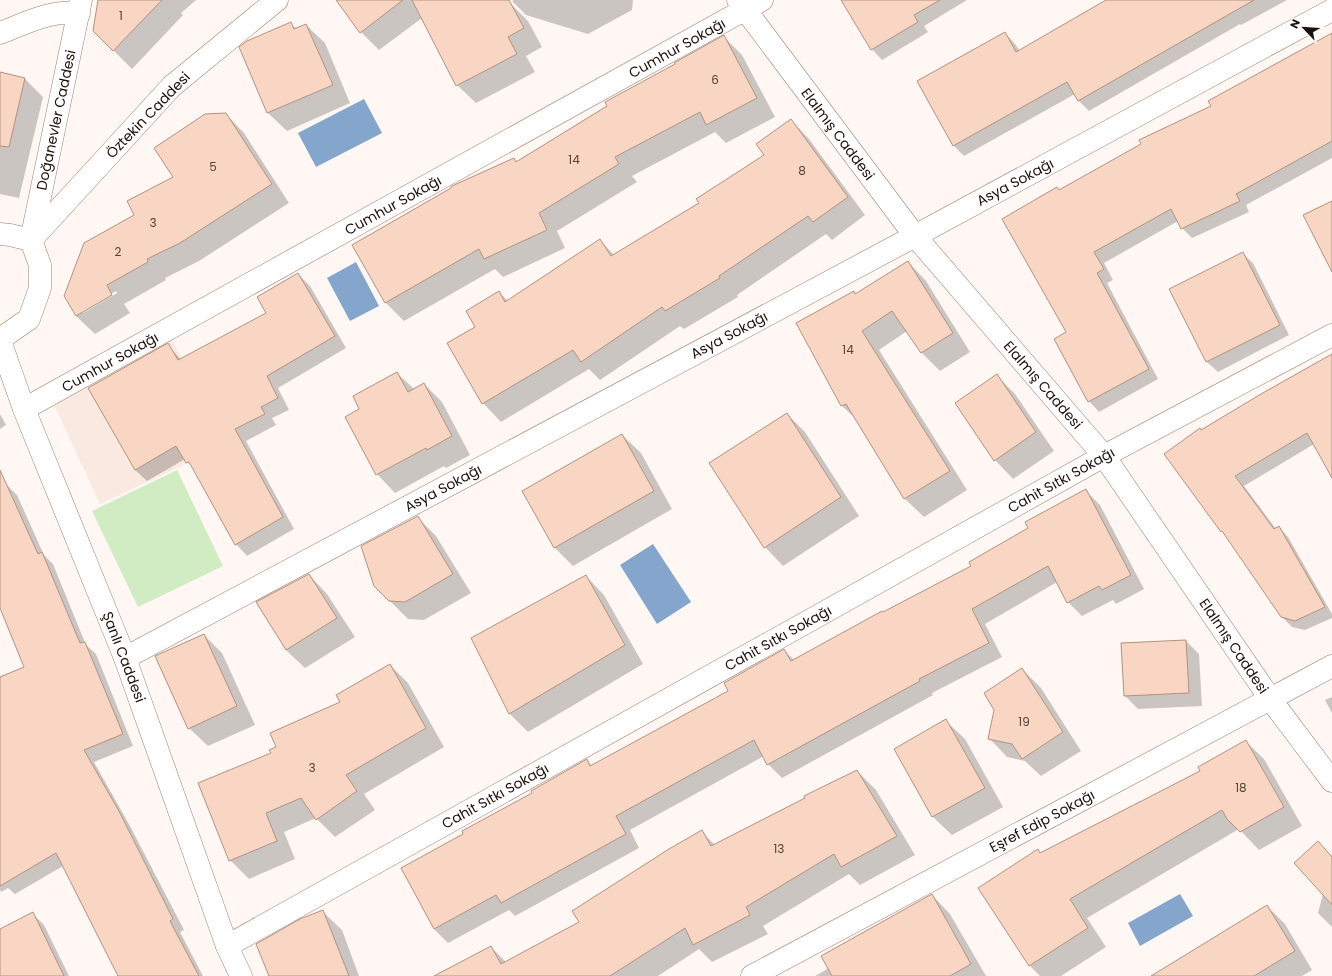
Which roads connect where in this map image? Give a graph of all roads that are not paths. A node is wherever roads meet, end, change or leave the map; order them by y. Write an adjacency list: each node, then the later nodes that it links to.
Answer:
1 (277, 0): 8 (street, Öztekin Caddesi)
2 (748, 3): 7 (street, Elalmış Caddesi); 11 (street, Cumhur Sokağı)
3 (80, 6): 5 (street); 8 (street, Doğanevler Caddesi)
4 (1332, 10): 7 (street, Asya Sokağı)
5 (0, 33)
6 (0, 234): 8 (street)
7 (915, 236): 12 (street, Elalmış Caddesi); 13 (street, Asya Sokağı)
8 (31, 240): 10 (street)
9 (1332, 335): 12 (street, Cahit Sıtkı Sokağı)
10 (0, 340): 11 (street, Şanlı Caddesi)
11 (24, 409): 13 (street, Şanlı Caddesi)
12 (1104, 456): 15 (street, Elalmış Caddesi); 17 (street, Cahit Sıtkı Sokağı)
13 (125, 658): 17 (street, Şanlı Caddesi)
14 (1332, 666): 15 (street, Eşref Edip Sokağı)
15 (1271, 700): 16 (street, Elalmış Caddesi); 19 (street, Eşref Edip Sokağı)
16 (1332, 781)
17 (227, 946): 18 (street, Şanlı Caddesi)
18 (241, 976)
19 (752, 976)

